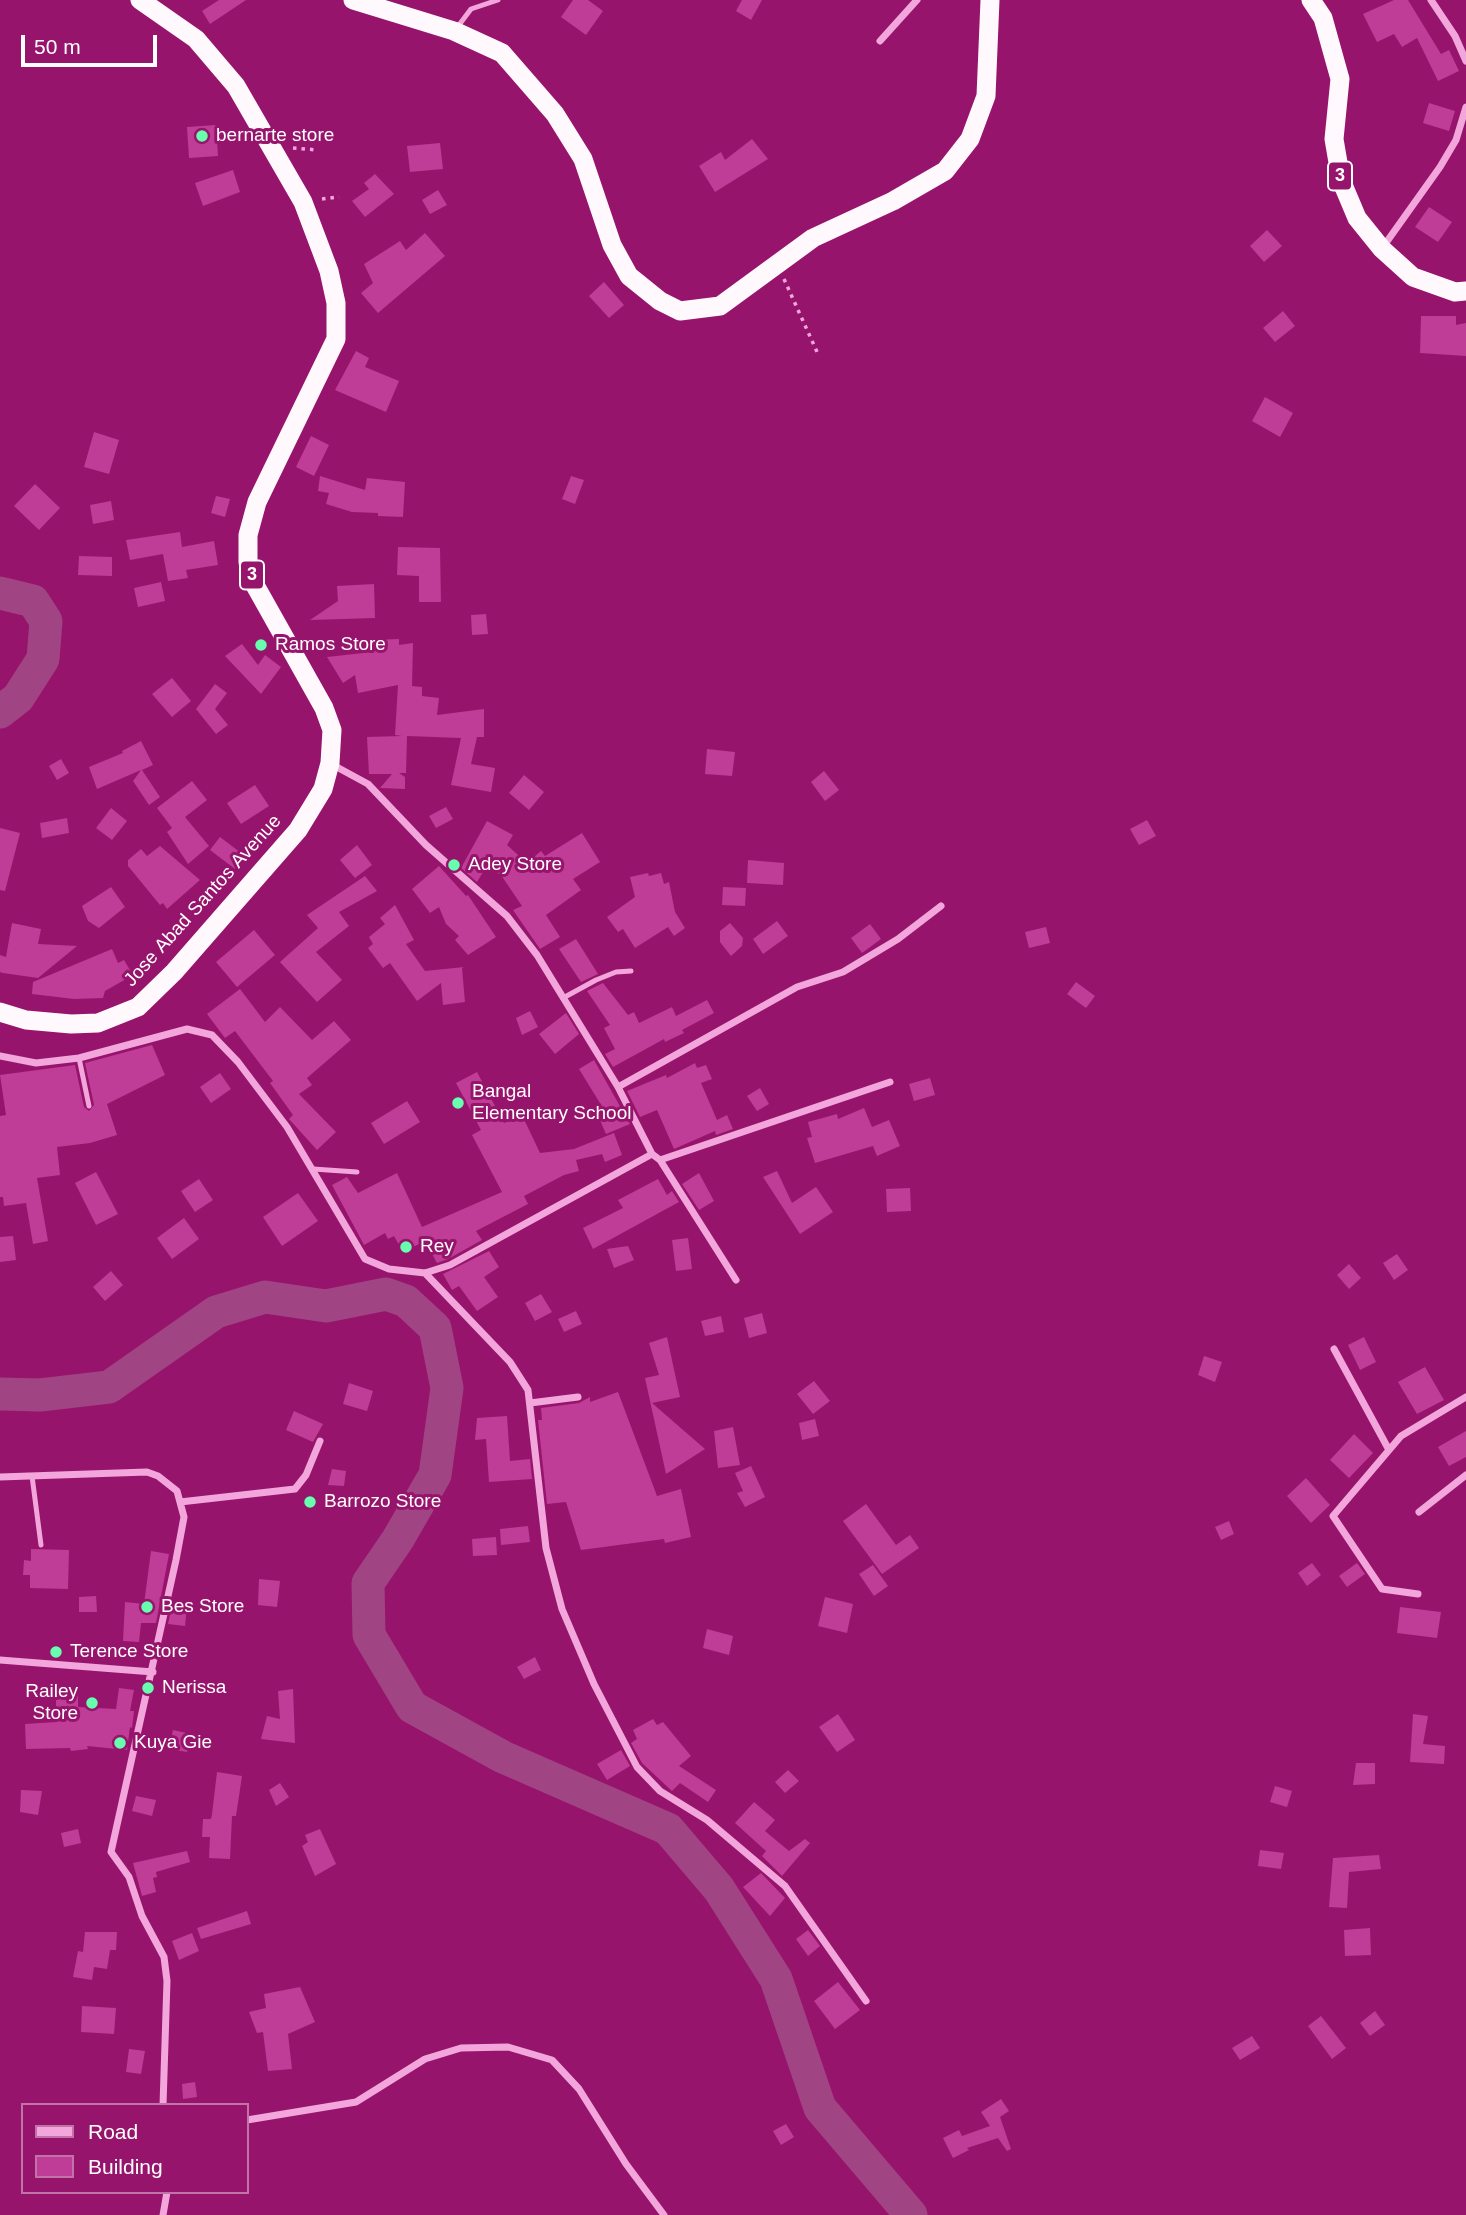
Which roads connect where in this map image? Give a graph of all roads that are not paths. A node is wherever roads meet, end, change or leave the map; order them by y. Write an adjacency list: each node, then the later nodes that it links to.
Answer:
1 (140, 0): 14 (highway, Jose Abad Santos Avenue / 3)
2 (353, 0): 8 (highway)
3 (498, 0): 8 (lane)
4 (917, 0): 9 (street)
5 (990, 0): 8 (highway)
6 (1311, 0): 12 (highway, 3)
7 (1431, 0): 10 (street)
8 (454, 31)
9 (880, 41)
10 (1466, 61)
11 (1466, 107): 12 (street)
12 (1382, 248): 13 (highway, 3)
13 (1466, 291)
14 (330, 762): 17 (street); 18 (highway, Jose Abad Santos Avenue / 3)
15 (941, 906): 22 (street)
16 (631, 971): 17 (lane)
17 (563, 998): 22 (street)
18 (0, 1012)
19 (0, 1056): 20 (street)
20 (79, 1058): 23 (lane); 26 (street)
21 (890, 1082): 25 (street)
22 (618, 1087): 24 (street)
23 (89, 1106)
24 (652, 1154): 25 (street); 28 (street)
25 (660, 1160): 29 (street)
26 (313, 1169): 27 (lane); 28 (street)
27 (357, 1172)
28 (425, 1273): 33 (street)
29 (736, 1280)
30 (1334, 1349): 35 (street)
31 (578, 1397): 33 (street)
32 (1466, 1397): 35 (street)
33 (530, 1404): 45 (street)
34 (320, 1441): 39 (street)
35 (1389, 1450): 42 (street)
36 (1466, 1475): 40 (street)
37 (32, 1476): 38 (street); 39 (street); 41 (lane)
38 (0, 1477)
39 (180, 1502): 44 (street)
40 (1419, 1512)
41 (41, 1545)
42 (1418, 1594)
43 (0, 1660): 44 (street)
44 (153, 1672): 46 (street)
45 (866, 2001)
46 (163, 2103)
47 (248, 2120): 50 (street)
48 (167, 2194): 49 (street)
49 (163, 2215)
50 (664, 2215)

